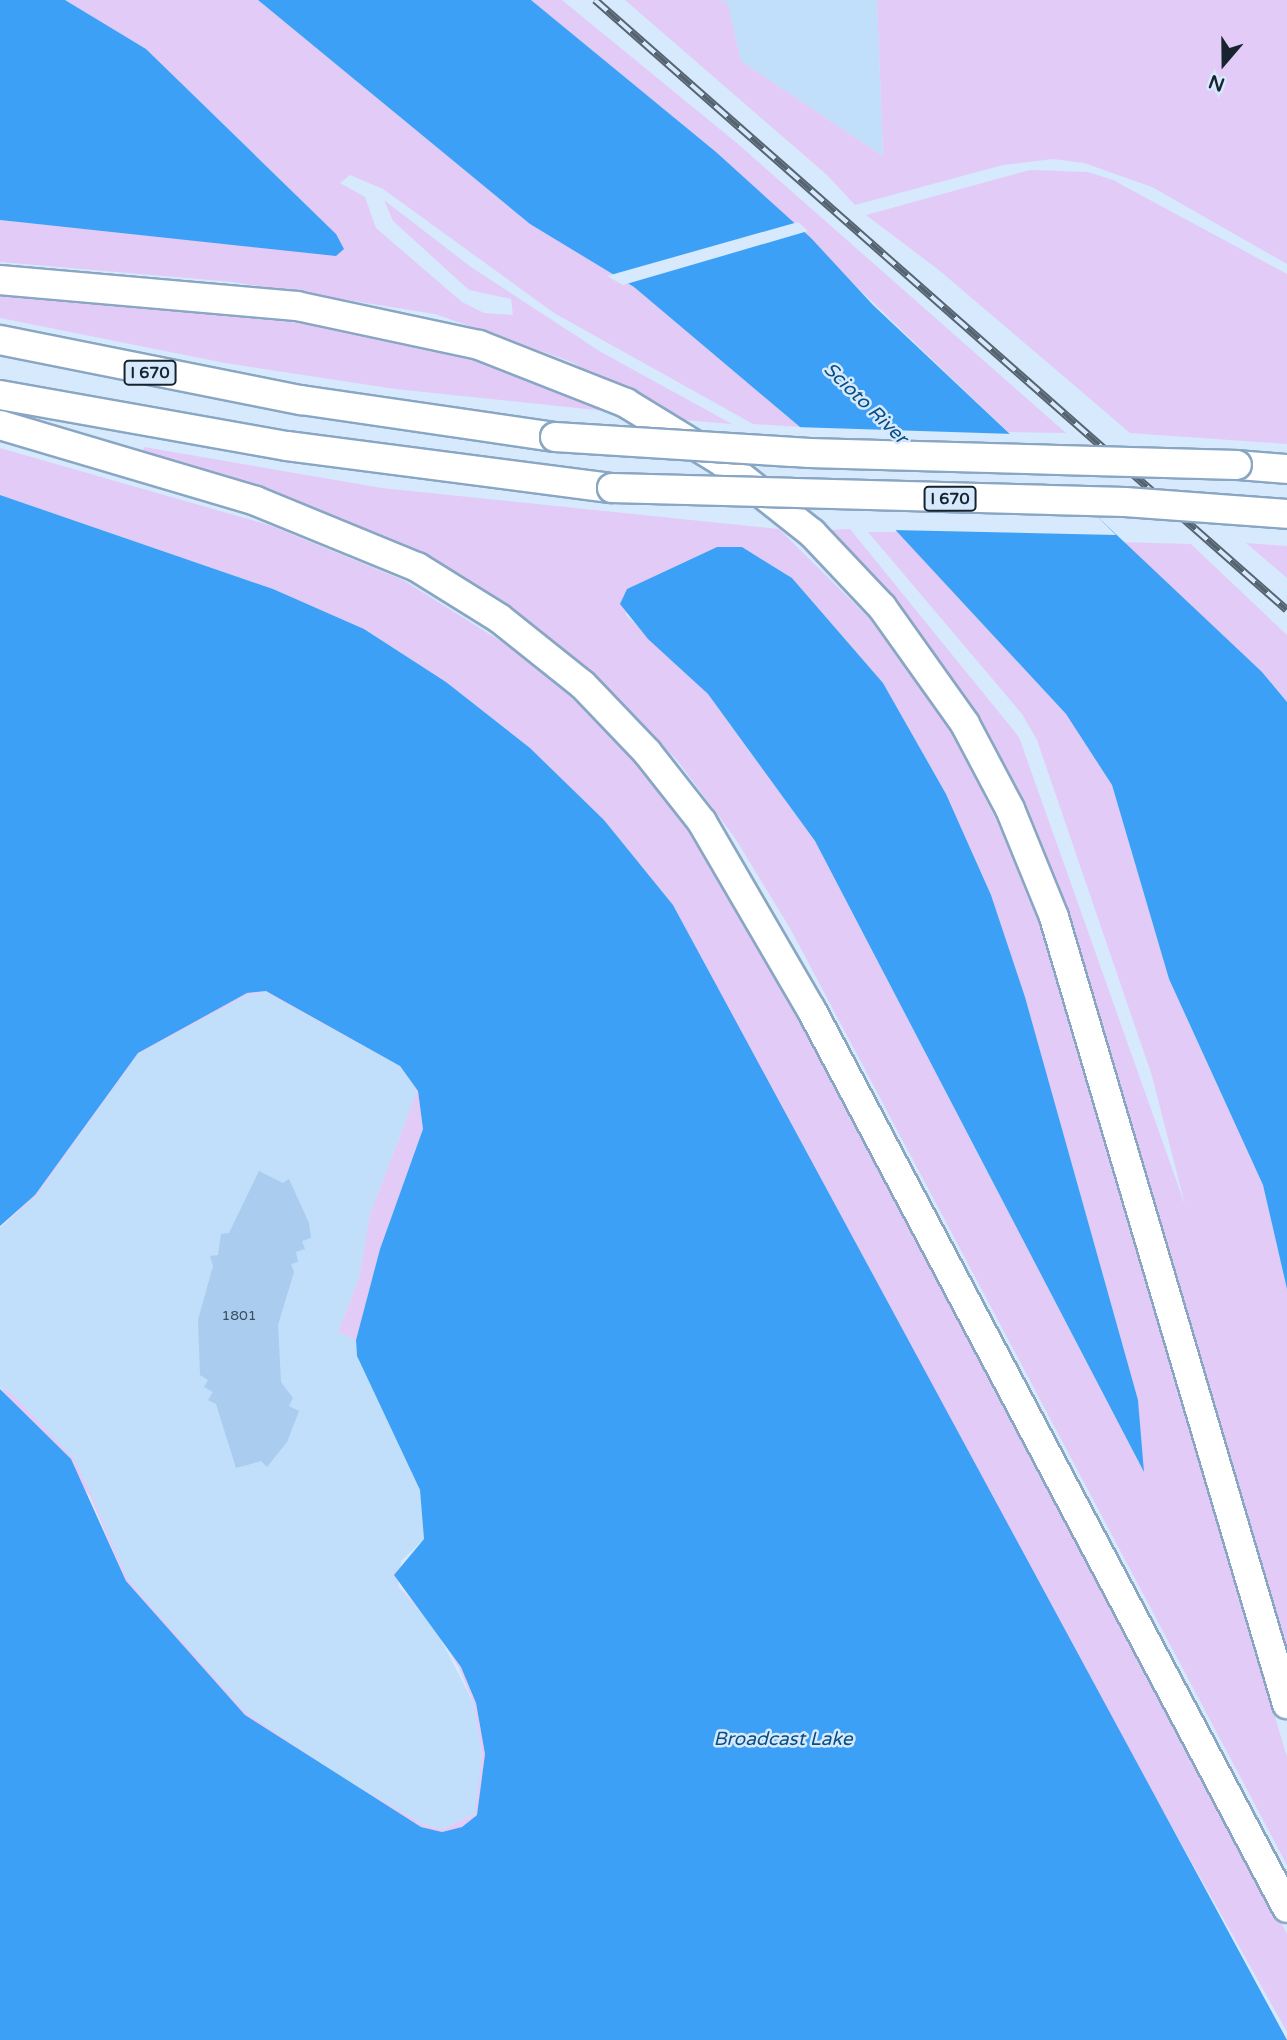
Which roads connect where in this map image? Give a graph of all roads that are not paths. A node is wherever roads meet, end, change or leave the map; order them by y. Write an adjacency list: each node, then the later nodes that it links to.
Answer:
1 (0, 281): 7 (highway)
2 (0, 340): 5 (highway, I 670, bridge)
3 (0, 395): 6 (highway, I 670, bridge)
4 (0, 425): 8 (highway)
5 (1287, 469)
6 (1287, 514)
7 (1287, 1704)
8 (1287, 1908)

